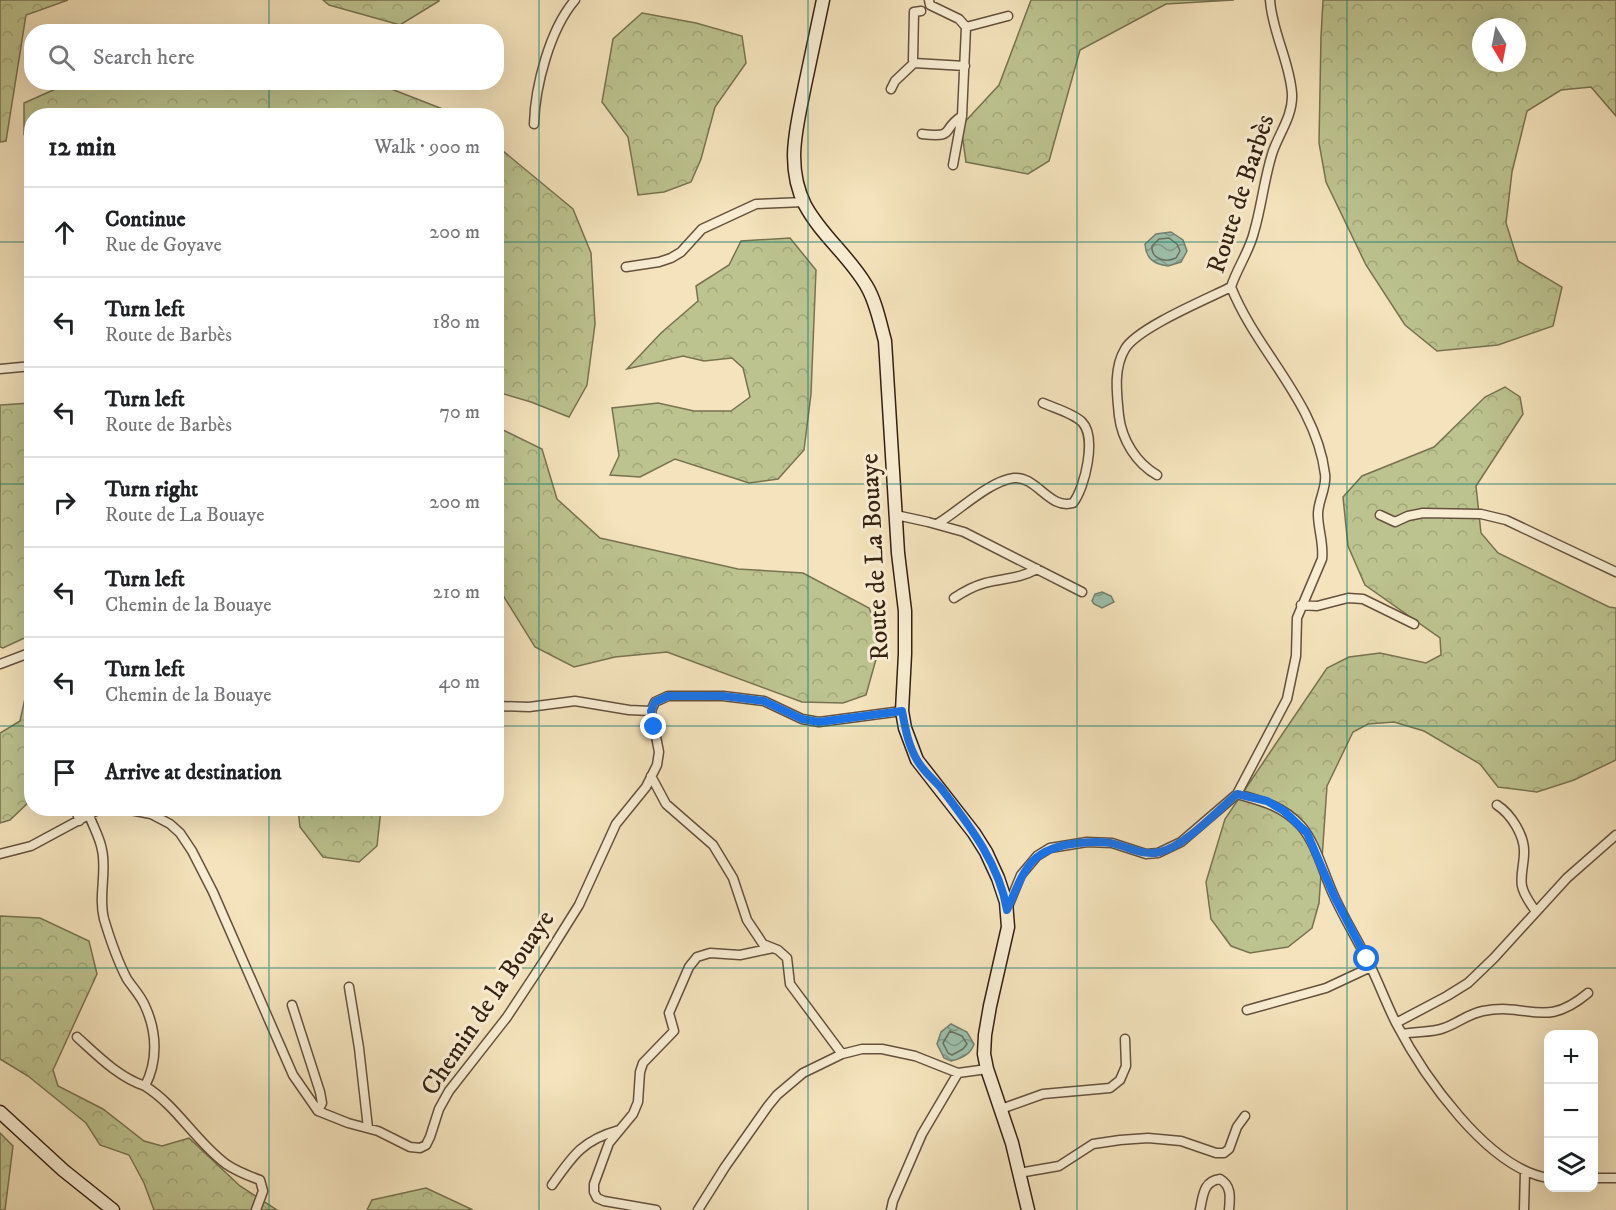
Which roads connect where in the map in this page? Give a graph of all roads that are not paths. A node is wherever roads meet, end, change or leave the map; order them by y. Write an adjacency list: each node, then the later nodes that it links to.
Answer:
1 (575, 0): 12 (street)
2 (823, 0): 15 (main road, Route de La Bouaye)
3 (929, 0): 7 (street)
4 (1270, 0): 17 (street, Route de Barbès)
5 (921, 10): 8 (street)
6 (1008, 16): 7 (street)
7 (966, 27): 9 (street)
8 (914, 63): 9 (street); 10 (street)
9 (964, 66): 11 (street)
10 (891, 89)
11 (962, 116): 13 (street); 14 (street)
12 (534, 124)
13 (922, 134)
14 (953, 165)
15 (804, 202): 16 (street); 22 (main road, Route de La Bouaye)
16 (626, 267)
17 (1231, 287): 21 (street); 29 (street, Route de Barbès)
18 (24, 367): 19 (street)
19 (0, 369)
20 (1042, 403): 24 (street)
21 (1157, 475)
22 (896, 515): 24 (street); 35 (main road, Route de La Bouaye)
23 (1380, 515): 26 (street)
24 (937, 524): 25 (street)
25 (1037, 569): 27 (street); 28 (street)
26 (1616, 572)
27 (1082, 592)
28 (954, 598)
29 (1301, 605): 30 (street); 37 (street, Route de Barbès)
30 (1414, 624)
31 (24, 655): 32 (street)
32 (0, 664)
33 (504, 706): 34 (street)
34 (651, 711): 35 (street); 36 (street, Chemin de la Bouaye)
35 (902, 711): 46 (main road, Route de La Bouaye)
36 (651, 776): 48 (street); 66 (street, Chemin de la Bouaye)
37 (1237, 794): 46 (street, Route de Barbès); 49 (street)
38 (1497, 805): 47 (street)
39 (78, 816): 43 (street)
40 (87, 816): 43 (street)
41 (89, 816): 61 (street)
42 (154, 816): 63 (street)
43 (79, 821): 45 (street)
44 (1616, 835): 47 (street)
45 (0, 854)
46 (1007, 910): 59 (main road, Route de La Bouaye)
47 (1536, 912): 54 (street)
48 (773, 948): 58 (street); 67 (street)
49 (1371, 967): 53 (street); 54 (street)
50 (350, 987): 66 (street)
51 (1588, 993): 55 (street)
52 (292, 1005): 63 (street)
53 (1247, 1010)
54 (1396, 1023): 55 (street)
55 (1403, 1034): 68 (street)
56 (77, 1037): 61 (street)
57 (1125, 1039): 62 (street)
58 (842, 1054): 60 (street); 77 (street)
59 (987, 1070): 60 (street); 62 (main road, Route de La Bouaye)
60 (958, 1073): 78 (street)
61 (145, 1086): 75 (street)
62 (1001, 1109): 69 (main road, Route de La Bouaye)
63 (318, 1111): 66 (street, Chemin de la Bouaye)
64 (0, 1112): 74 (main road)
65 (1245, 1116): 69 (street)
66 (368, 1128)
67 (620, 1130): 73 (street); 76 (street)
68 (1525, 1172): 70 (street); 82 (street)
69 (1019, 1173): 79 (main road, Route de La Bouaye)
70 (1544, 1177)
71 (1598, 1178): 72 (street)
72 (1616, 1178)
73 (552, 1185)
74 (113, 1210)
75 (256, 1210)
76 (656, 1210)
77 (698, 1210)
78 (891, 1210)
79 (1028, 1210)
80 (1200, 1210): 81 (street)
81 (1229, 1210)
82 (1524, 1210)

